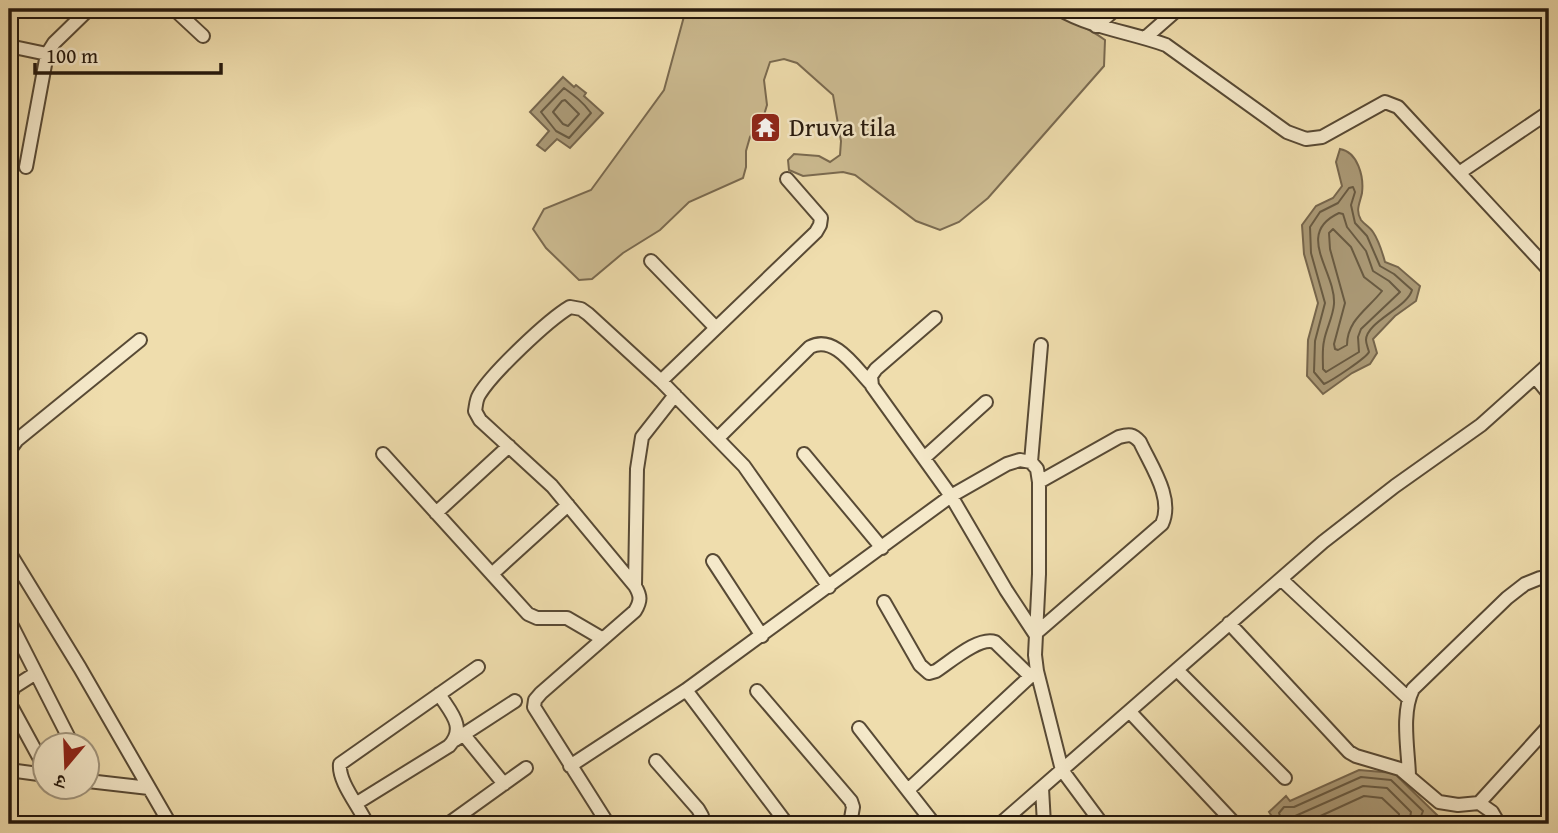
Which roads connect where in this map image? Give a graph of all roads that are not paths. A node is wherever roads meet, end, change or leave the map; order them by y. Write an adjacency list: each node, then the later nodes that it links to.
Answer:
1 (89, 9): 10 (street)
2 (174, 9): 7 (street)
3 (1059, 9): 6 (street)
4 (1116, 9): 6 (street)
5 (1178, 9): 8 (street)
6 (1096, 26): 8 (street)
7 (203, 36)
8 (1145, 38): 13 (street)
9 (9, 46): 10 (street)
10 (47, 54): 12 (street)
11 (1549, 112): 13 (street)
12 (26, 167)
13 (1459, 173): 16 (street)
14 (787, 180): 18 (street)
15 (651, 261): 18 (street)
16 (1549, 270)
17 (935, 318): 24 (street)
18 (716, 328): 23 (street)
19 (140, 340): 30 (street)
20 (1041, 345): 34 (street)
21 (1549, 364): 22 (street)
22 (1536, 378): 25 (street); 44 (street)
23 (662, 381): 26 (street); 29 (street)
24 (872, 386): 28 (street); 33 (street)
25 (1549, 394)
26 (675, 395): 28 (street); 45 (street)
27 (986, 402): 33 (street)
28 (718, 439): 46 (street)
29 (509, 446): 37 (street); 38 (street)
30 (9, 451)
31 (383, 454): 38 (street)
32 (804, 454): 39 (street)
33 (924, 457): 36 (street)
34 (1031, 462): 35 (street); 36 (street)
35 (1039, 482): 50 (street); 50 (street)
36 (951, 496): 39 (street); 50 (street)
37 (568, 505): 42 (street); 45 (street)
38 (436, 513): 42 (street)
39 (882, 548): 46 (street)
40 (9, 552): 79 (street)
41 (713, 561): 51 (street)
42 (492, 574): 52 (street)
43 (1549, 578): 60 (street)
44 (1282, 580): 49 (street); 60 (street)
45 (635, 586): 52 (street)
46 (829, 587): 51 (street)
47 (884, 602): 56 (street)
48 (9, 620): 55 (street)
49 (1229, 623): 54 (street); 75 (street)
50 (1035, 634): 56 (street)
51 (762, 636): 57 (street)
52 (603, 639): 70 (street)
53 (478, 667): 59 (street)
54 (1178, 671): 63 (street); 76 (street)
55 (36, 673): 61 (street); 66 (street)
56 (1034, 674): 73 (street); 81 (street)
57 (687, 690): 70 (street); 89 (street)
58 (757, 691): 90 (street)
59 (439, 694): 67 (street); 82 (street)
60 (1408, 698): 75 (street)
61 (9, 700): 68 (street)
62 (515, 701): 67 (street)
63 (1130, 712): 73 (street); 95 (street)
64 (1549, 726): 83 (street)
65 (859, 728): 81 (street)
66 (66, 732)
67 (459, 737): 78 (street); 82 (street)
68 (32, 744)
69 (656, 761): 88 (street)
70 (570, 766): 87 (street)
71 (526, 768): 78 (street)
72 (9, 770): 74 (street)
73 (1062, 770): 80 (street); 94 (street)
74 (32, 773)
75 (1409, 775): 83 (street)
76 (1285, 778)
77 (102, 780): 79 (street)
78 (503, 784): 86 (street)
79 (149, 788): 84 (street)
80 (1042, 788): 92 (street); 93 (street)
81 (908, 790): 91 (street)
82 (357, 803): 85 (street)
83 (1479, 803): 96 (street)
84 (170, 824)
85 (367, 824)
86 (448, 824)
87 (608, 824)
88 (702, 824)
89 (787, 824)
90 (850, 824)
91 (934, 824)
92 (1000, 824)
93 (1044, 824)
94 (1102, 824)
95 (1235, 824)
96 (1499, 824)

